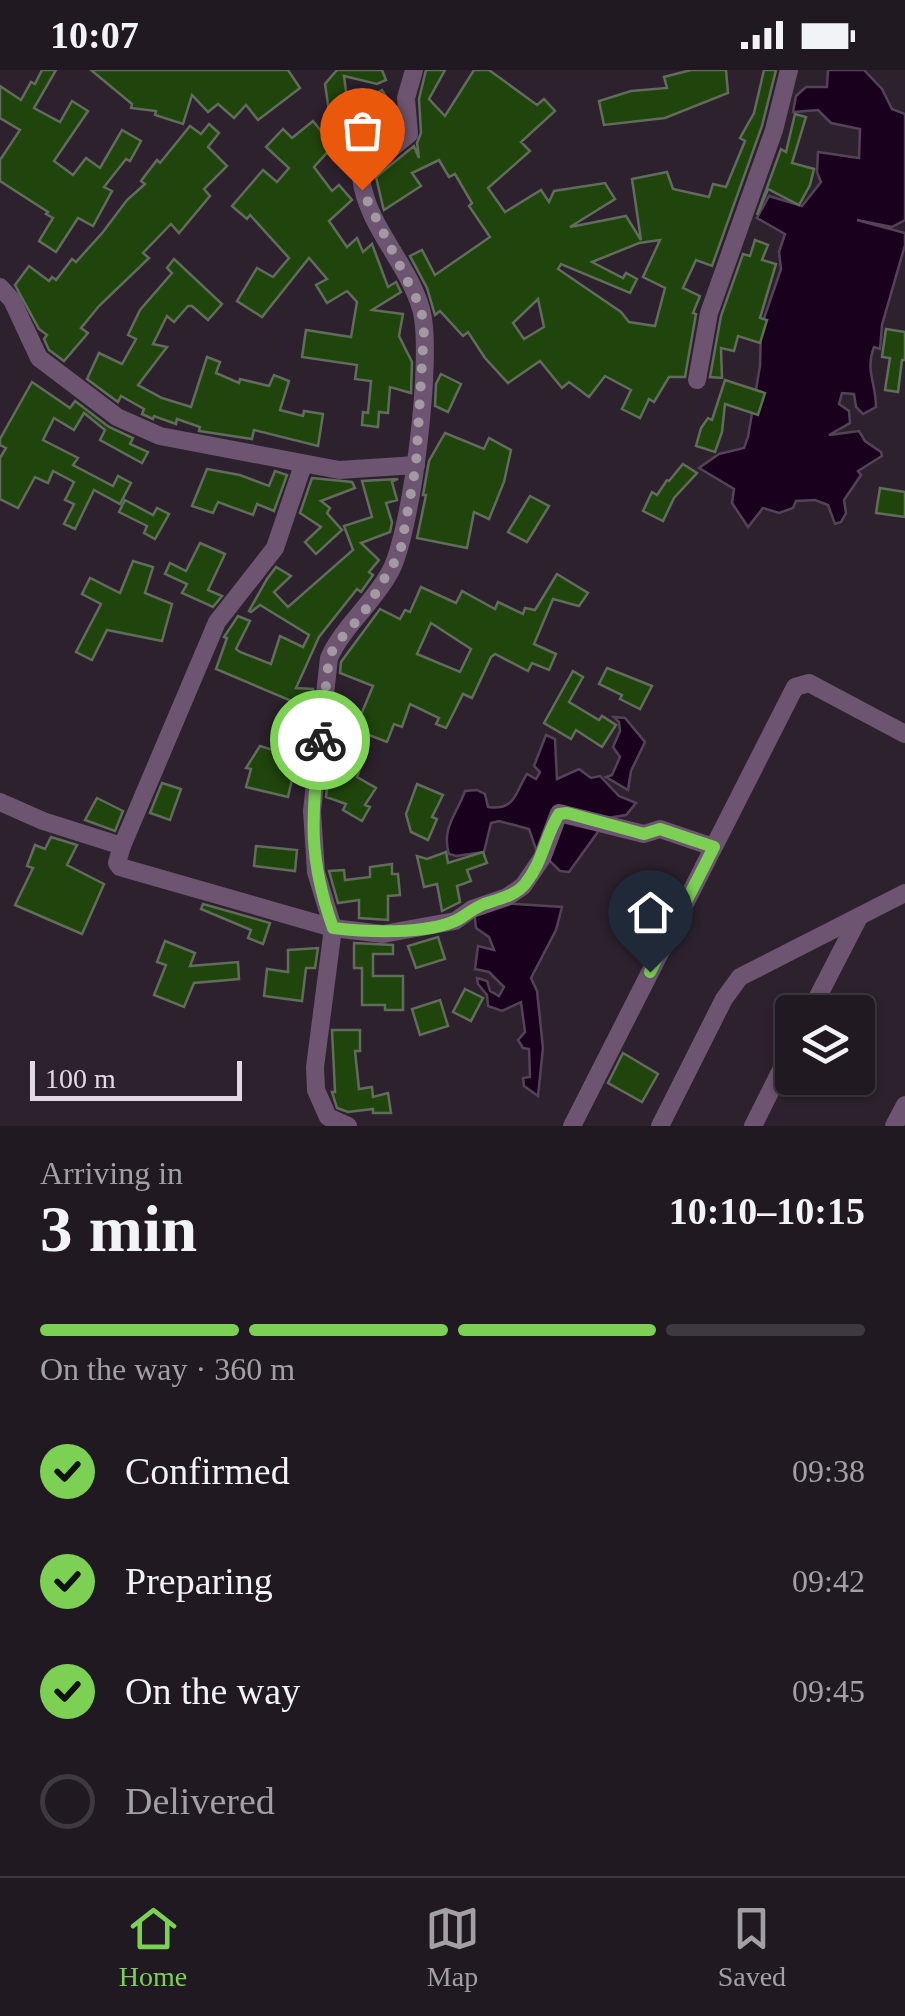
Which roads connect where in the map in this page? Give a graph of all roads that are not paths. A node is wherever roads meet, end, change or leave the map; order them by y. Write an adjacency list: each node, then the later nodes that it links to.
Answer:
1 (414, 70): 6 (street)
2 (789, 70): 4 (street)
3 (0, 288): 5 (street)
4 (697, 380)
5 (303, 465): 6 (street); 9 (street)
6 (416, 465): 13 (street)
7 (905, 734): 10 (street)
8 (0, 802): 9 (street)
9 (122, 846): 13 (street)
10 (714, 847): 13 (street); 18 (street)
11 (905, 893): 12 (street)
12 (859, 917): 14 (street); 19 (street)
13 (333, 928): 17 (street)
14 (819, 995)
15 (775, 1082): 20 (street)
16 (905, 1105): 21 (street)
17 (348, 1126)
18 (572, 1126)
19 (660, 1126)
20 (753, 1126)
21 (894, 1126)

